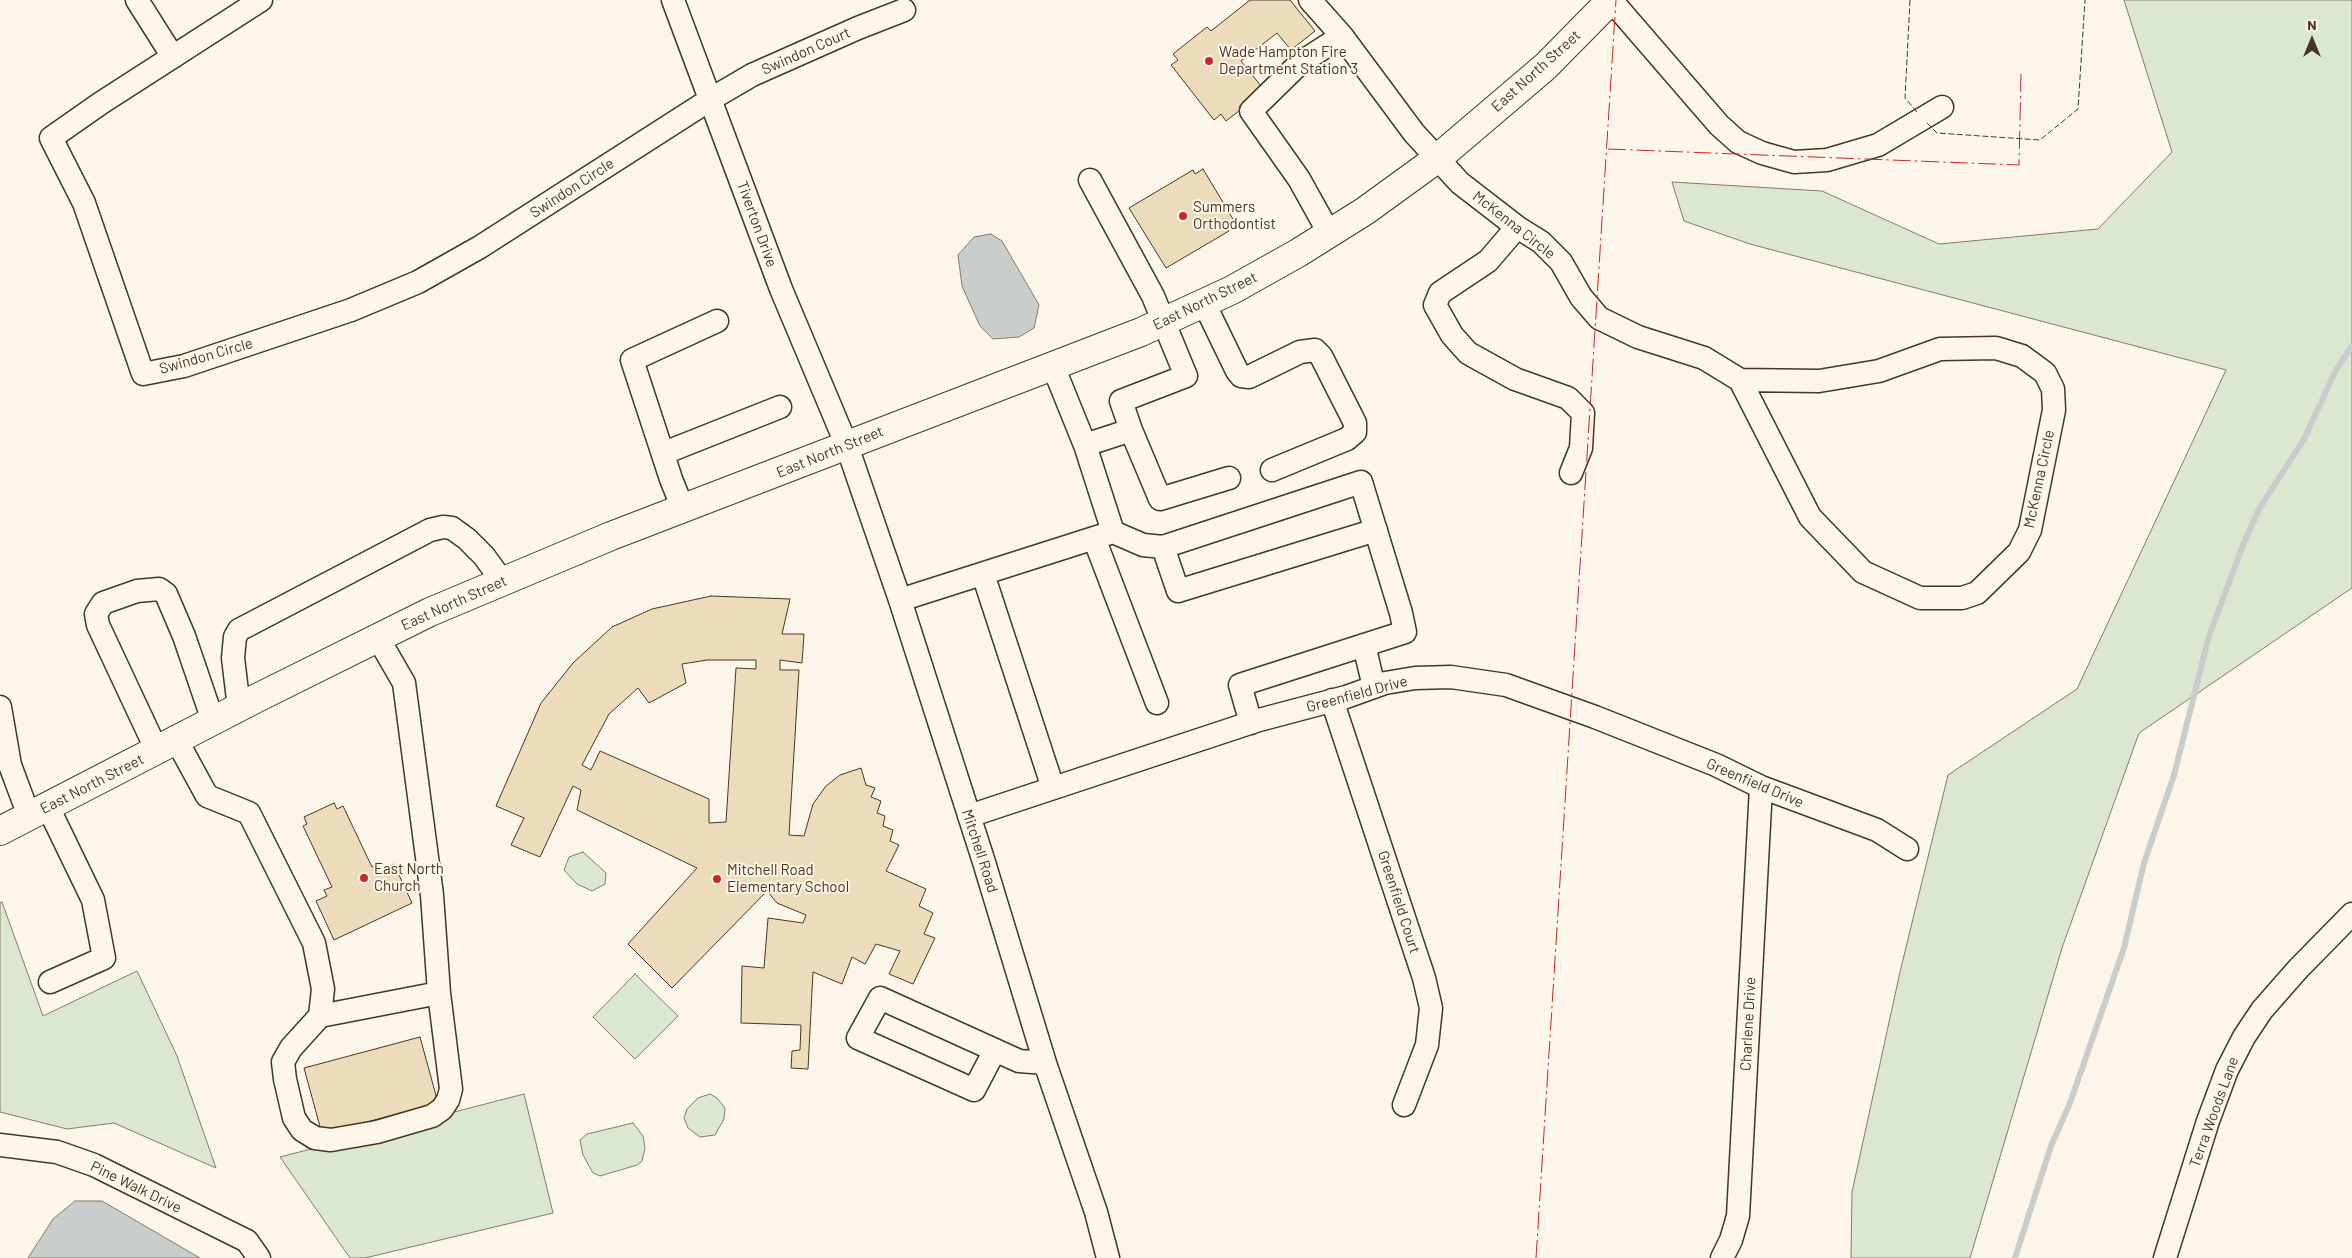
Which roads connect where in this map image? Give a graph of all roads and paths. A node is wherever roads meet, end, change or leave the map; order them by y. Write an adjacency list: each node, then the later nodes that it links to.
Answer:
1 (137, 0): 8 (street)
2 (261, 0): 8 (street, Swindon Circle)
3 (672, 0): 9 (street, Tiverton Drive)
4 (1310, 0): 7 (street, McKenna Circle)
5 (1611, 0): 10 (street); 11 (main road, East North Street)
6 (904, 10): 9 (street, Swindon Court)
7 (1342, 36): 11 (street, McKenna Circle); 14 (street)
8 (174, 57): 9 (street, Swindon Circle)
9 (711, 99): 23 (street, Tiverton Drive)
10 (1942, 106)
11 (1438, 158): 13 (street, McKenna Circle); 14 (main road, East North Street)
12 (1090, 180): 17 (street)
13 (1517, 227): 19 (street, McKenna Circle); 26 (street)
14 (1329, 233): 15 (main road, East North Street)
15 (1204, 303): 17 (main road, East North Street); 25 (street)
16 (717, 321): 24 (street)
17 (1165, 321): 18 (main road, East North Street); 21 (street)
18 (1053, 366): 22 (street); 23 (main road, East North Street)
19 (1740, 380): 19 (street, McKenna Circle)
20 (780, 407): 24 (street)
21 (1131, 430): 22 (street); 27 (street)
22 (1085, 445): 30 (street)
23 (847, 446): 28 (main road, East North Street); 34 (street, Mitchell Road)
24 (664, 453): 28 (street)
25 (1272, 470)
26 (1571, 473)
27 (1229, 478)
28 (683, 509): 33 (main road, East North Street)
29 (1376, 530): 31 (street); 31 (street); 36 (street)
30 (1104, 535): 31 (street); 32 (street); 39 (street)
31 (1163, 547)
32 (982, 574): 34 (street); 46 (street)
33 (502, 581): 35 (main road, East North Street); 41 (street)
34 (900, 600): 48 (street, Mitchell Road)
35 (378, 638): 41 (main road, East North Street); 53 (street)
36 (1364, 645): 37 (street); 43 (street)
37 (1374, 687): 38 (street, Greenfield Drive); 45 (street, Greenfield Drive)
38 (1332, 700): 43 (street, Greenfield Drive); 57 (street, Greenfield Court)
39 (1157, 703)
40 (0, 707): 47 (street)
41 (239, 708): 42 (main road, East North Street)
42 (212, 721): 44 (main road, East North Street); 44 (street)
43 (1251, 723): 46 (street, Greenfield Drive)
44 (167, 746): 47 (main road, East North Street); 54 (street)
45 (1761, 787): 50 (street, Greenfield Drive); 61 (street, Charlene Drive)
46 (1054, 788): 48 (street, Greenfield Drive)
47 (38, 811): 49 (main road, East North Street); 52 (street)
48 (969, 816): 56 (street, Mitchell Road)
49 (0, 831)
50 (1907, 849)
51 (2352, 914): 62 (street, Terra Woods Lane)
52 (50, 982)
53 (439, 992): 54 (street); 54 (street)
54 (320, 1016)
55 (994, 1050): 55 (street); 56 (street)
56 (1044, 1063): 60 (street, Mitchell Road)
57 (1404, 1105)
58 (0, 1145): 59 (street, Pine Walk Drive)
59 (259, 1258)
60 (1108, 1258)
61 (1722, 1258)
62 (2165, 1258)

